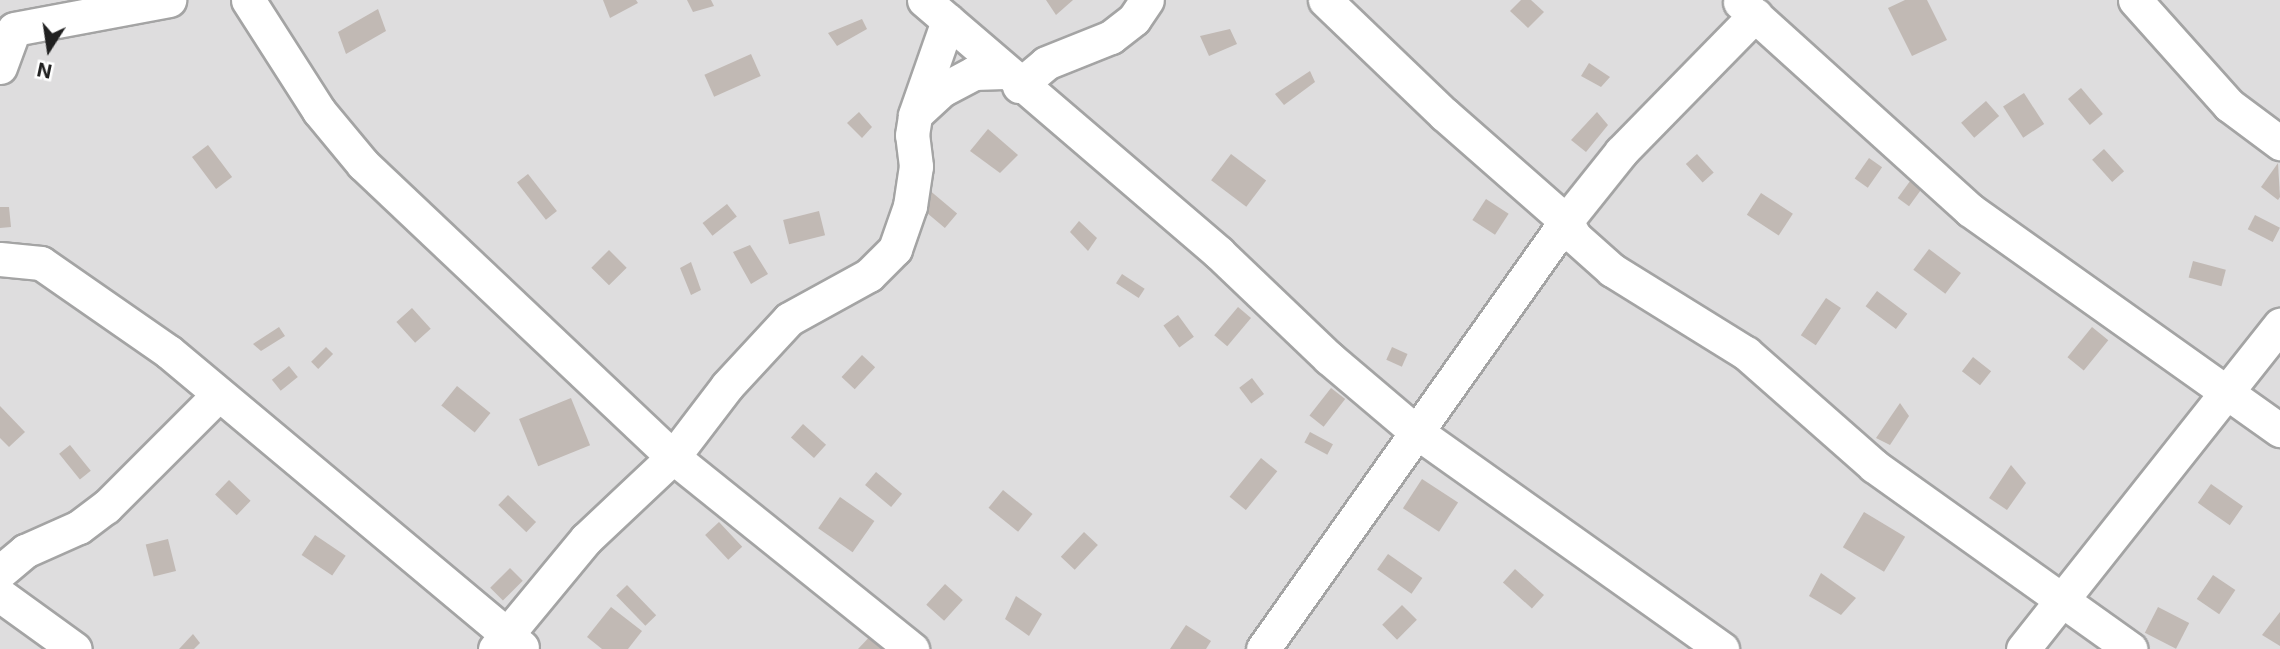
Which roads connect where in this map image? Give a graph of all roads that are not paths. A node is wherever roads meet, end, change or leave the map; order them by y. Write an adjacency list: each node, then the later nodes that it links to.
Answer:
1 (169, 0): 8 (street)
2 (248, 0): 19 (street)
3 (1147, 0): 9 (street)
4 (1325, 0): 12 (street)
5 (2135, 0): 11 (street)
6 (1747, 8): 12 (street); 15 (street)
7 (936, 10): 9 (street); 10 (street)
8 (0, 67)
9 (1012, 79): 10 (street); 17 (street)
10 (915, 115): 19 (street)
11 (2280, 143)
12 (1566, 221): 17 (street); 22 (street)
13 (0, 259): 16 (street)
14 (2280, 325): 15 (street)
15 (2224, 394): 18 (street); 22 (street)
16 (217, 396): 20 (street); 23 (street)
17 (1414, 430): 24 (street); 27 (street)
18 (2280, 430)
19 (673, 457): 23 (street); 26 (street)
20 (0, 572)
21 (0, 595): 25 (street)
22 (2063, 599): 28 (street); 29 (street)
23 (509, 644)
24 (1278, 644)
25 (75, 649)
26 (912, 649)
27 (1722, 649)
28 (2023, 649)
29 (2131, 649)

